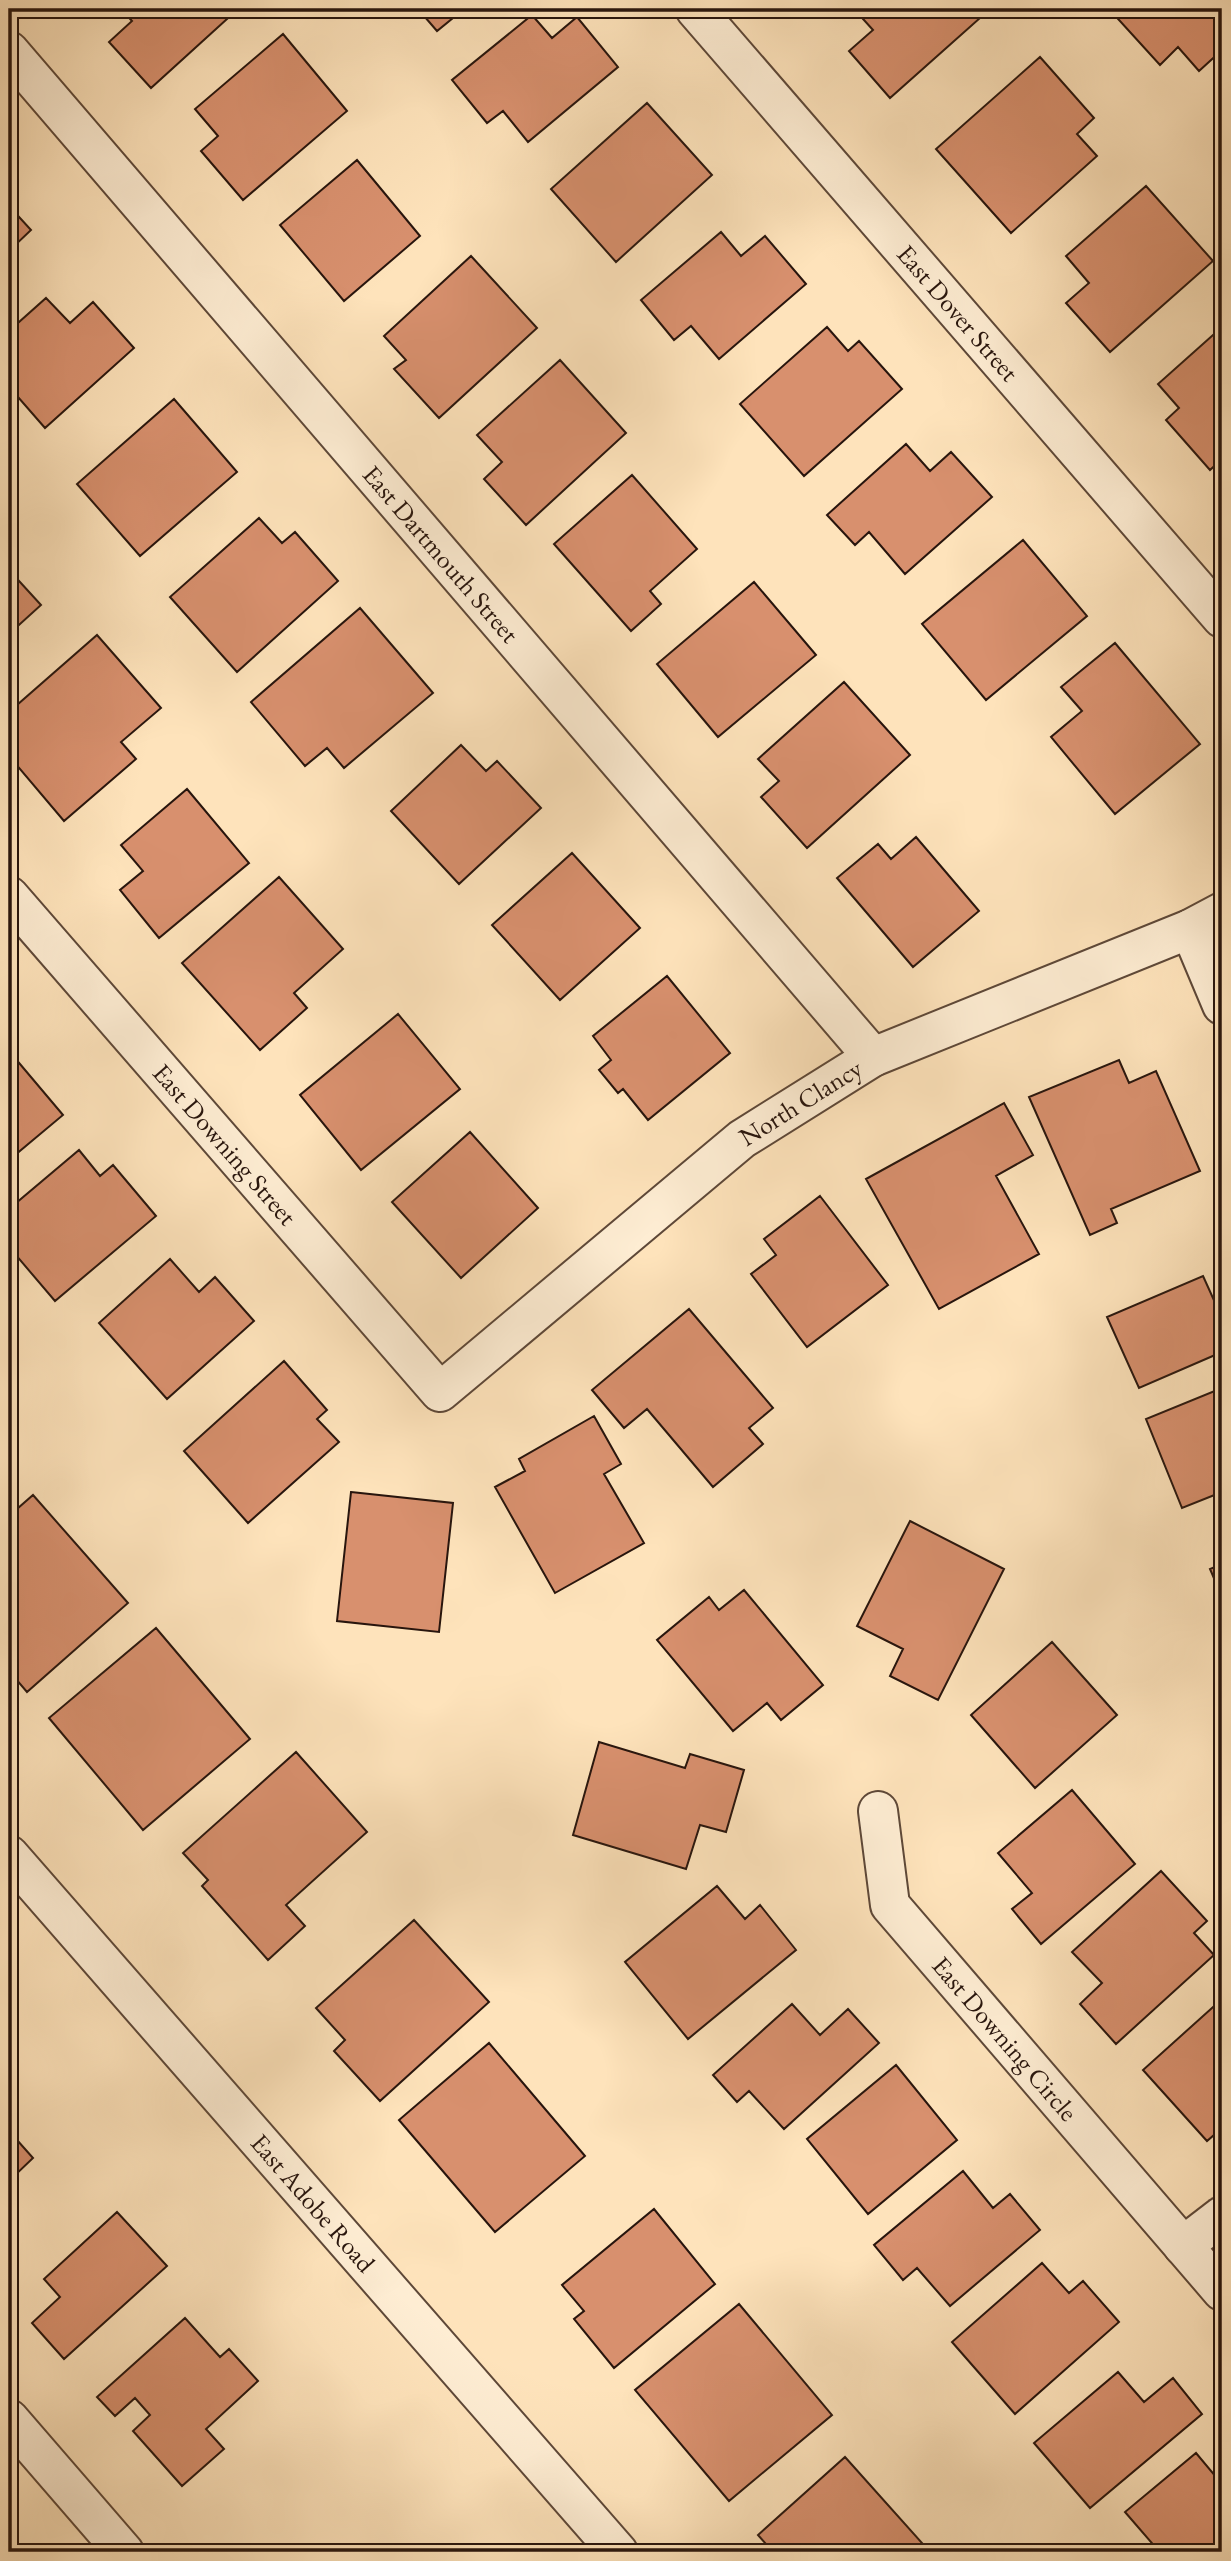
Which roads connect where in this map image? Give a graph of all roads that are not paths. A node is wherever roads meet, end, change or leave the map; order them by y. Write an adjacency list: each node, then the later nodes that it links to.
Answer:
1 (695, 9): 3 (street, East Dover Street)
2 (9, 51): 7 (street, East Dartmouth Street)
3 (1222, 618)
4 (9, 896): 8 (street, East Downing Street)
5 (1206, 920): 6 (street); 7 (street, North Clancy)
6 (1222, 1005)
7 (873, 1057): 8 (street, North Clancy)
8 (440, 1392)
9 (877, 1811): 12 (street, East Downing Circle)
10 (9, 1854): 16 (street, East Adobe Road)
11 (1222, 2216): 12 (street)
12 (1183, 2246): 13 (street)
13 (1222, 2291)
14 (9, 2420): 15 (street)
15 (124, 2552)
16 (618, 2552)

